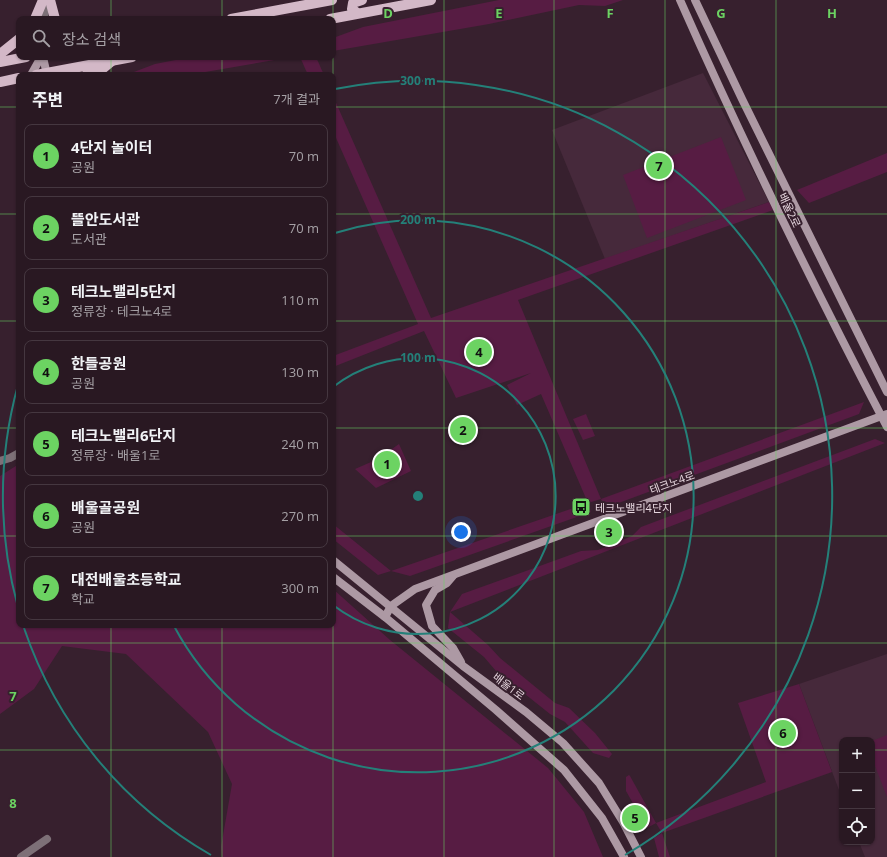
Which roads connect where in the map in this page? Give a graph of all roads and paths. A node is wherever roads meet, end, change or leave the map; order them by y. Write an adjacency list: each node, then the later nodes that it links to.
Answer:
1 (43, 0): 10 (main road)
2 (46, 0): 11 (street)
3 (50, 0): 12 (main road)
4 (332, 0): 13 (main road)
5 (362, 0): 9 (main road)
6 (431, 0): 9 (main road)
7 (680, 0): 30 (main road, 배울2로)
8 (695, 0): 29 (main road, 배울2로)
9 (357, 13): 14 (main road)
10 (35, 16)
11 (44, 16)
12 (54, 16)
13 (246, 16)
14 (336, 18)
15 (16, 41): 16 (main road)
16 (0, 54)
17 (16, 59): 22 (main road)
18 (40, 60): 23 (main road)
19 (42, 60): 24 (main road)
20 (117, 60): 21 (main road)
21 (112, 61): 25 (main road); 26 (main road)
22 (0, 62)
23 (33, 72)
24 (43, 72)
25 (54, 72)
26 (96, 72)
27 (16, 79): 28 (main road)
28 (0, 82)
29 (887, 392)
30 (884, 415): 31 (main road, 배울2로); 35 (main road, 테크노4로)
31 (887, 427)
32 (16, 455): 33 (street)
33 (0, 461)
34 (336, 562): 37 (main road, 배울1로)
35 (455, 574): 37 (main road, 테크노4로); 39 (main road)
36 (336, 579): 38 (main road)
37 (391, 606): 38 (main road, 테크노4로); 39 (main road, 배울1로)
38 (385, 617): 42 (main road)
39 (463, 666): 43 (main road, 배울1로)
40 (47, 839): 41 (street)
41 (21, 857)
42 (624, 857)
43 (641, 857)

